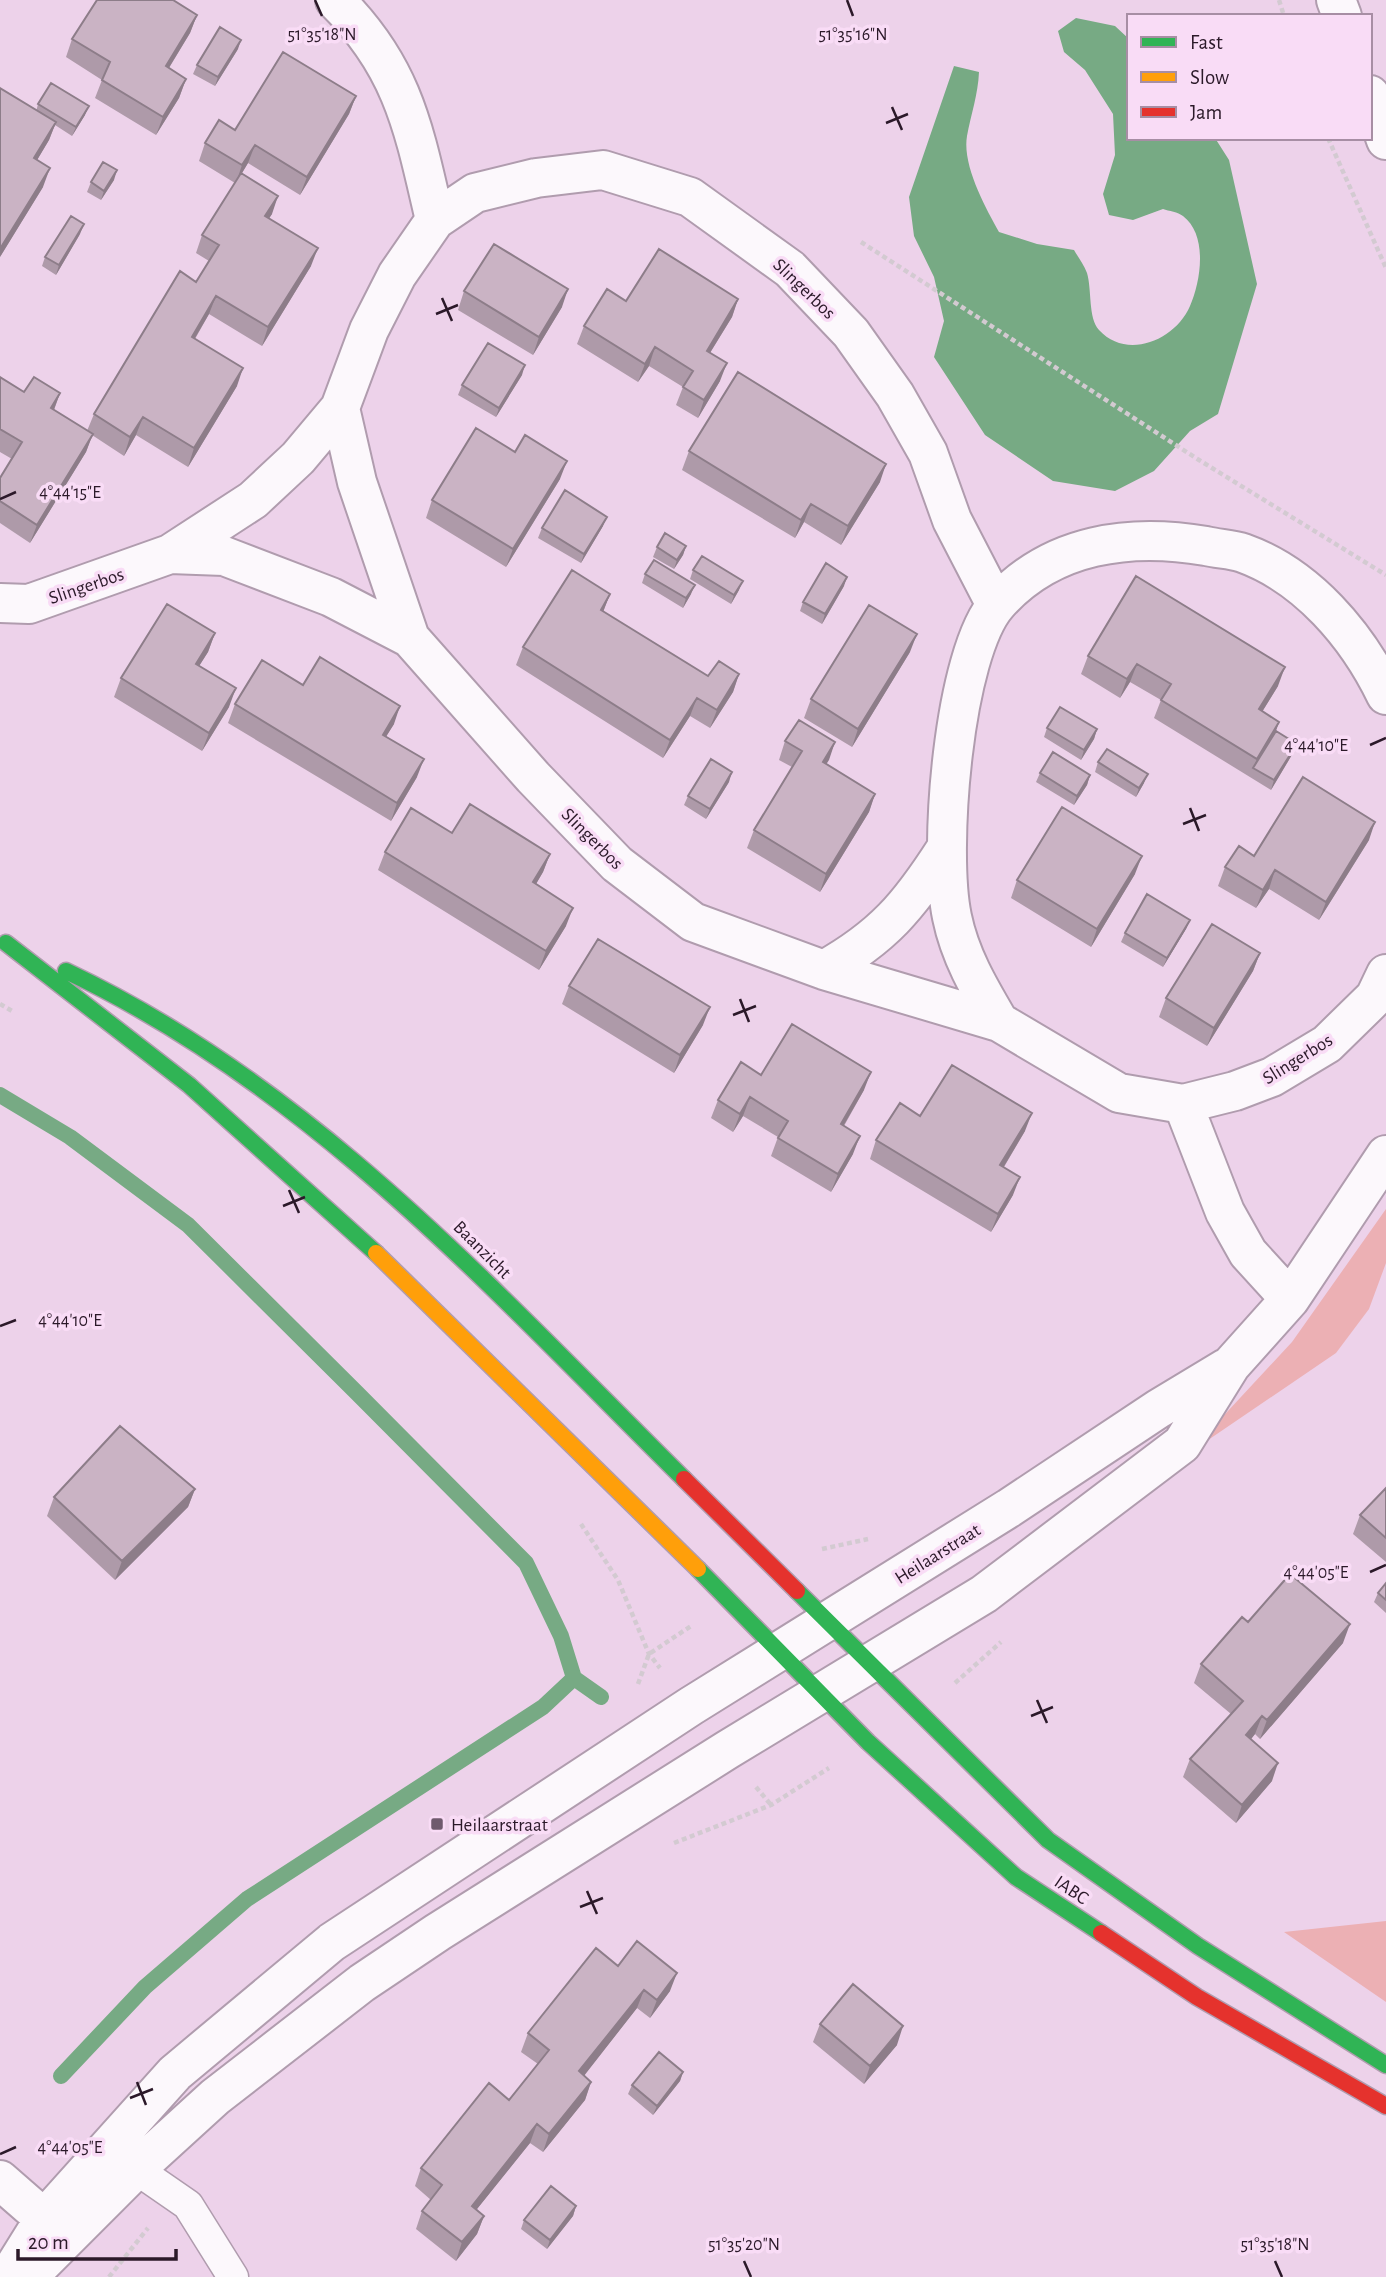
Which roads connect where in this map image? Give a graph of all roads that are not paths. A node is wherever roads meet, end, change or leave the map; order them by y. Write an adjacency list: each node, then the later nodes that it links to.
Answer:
1 (335, 0): 4 (street)
2 (1376, 98): 3 (street)
3 (1386, 140)
4 (435, 220): 5 (street, Slingerbos); 8 (street, Slingerbos)
5 (340, 408): 6 (street, Slingerbos); 9 (street, Slingerbos)
6 (170, 554): 7 (street, Slingerbos); 9 (street, Slingerbos)
7 (0, 603)
8 (996, 605): 10 (street, Slingerbos); 11 (street, Slingerbos)
9 (410, 638): 13 (street, Slingerbos)
10 (1386, 695)
11 (945, 850): 13 (street); 15 (street, Slingerbos)
12 (3, 941): 20 (street, Baanzicht); 21 (street, Baanzicht)
13 (824, 970): 15 (street, Slingerbos)
14 (1386, 974): 16 (street, Slingerbos)
15 (999, 1022): 16 (street, Slingerbos)
16 (1183, 1104): 18 (street)
17 (1386, 1155): 18 (street, Heilaarstraat)
18 (1290, 1299): 19 (street, Heilaarstraat)
19 (1231, 1365): 20 (street, Heilaarstraat); 22 (street, Heilaarstraat)
20 (828, 1620): 21 (street, Heilaarstraat); 22 (street, Baanzicht)
21 (779, 1651): 23 (street, IABC); 26 (street, Heilaarstraat)
22 (871, 1662): 23 (street, Heilaarstraat); 24 (street, IABC)
23 (820, 1693): 25 (street, IABC); 27 (street, Heilaarstraat)
24 (1386, 2064)
25 (1386, 2106)
26 (105, 2147): 27 (lane); 29 (street, Heilaarstraat)
27 (136, 2169): 29 (street, Heilaarstraat); 32 (lane)
28 (0, 2180): 29 (street)
29 (56, 2228): 30 (street, Heilaarstraat); 31 (street, Heilaarstraat)
30 (8, 2277)
31 (28, 2277)
32 (233, 2277)

